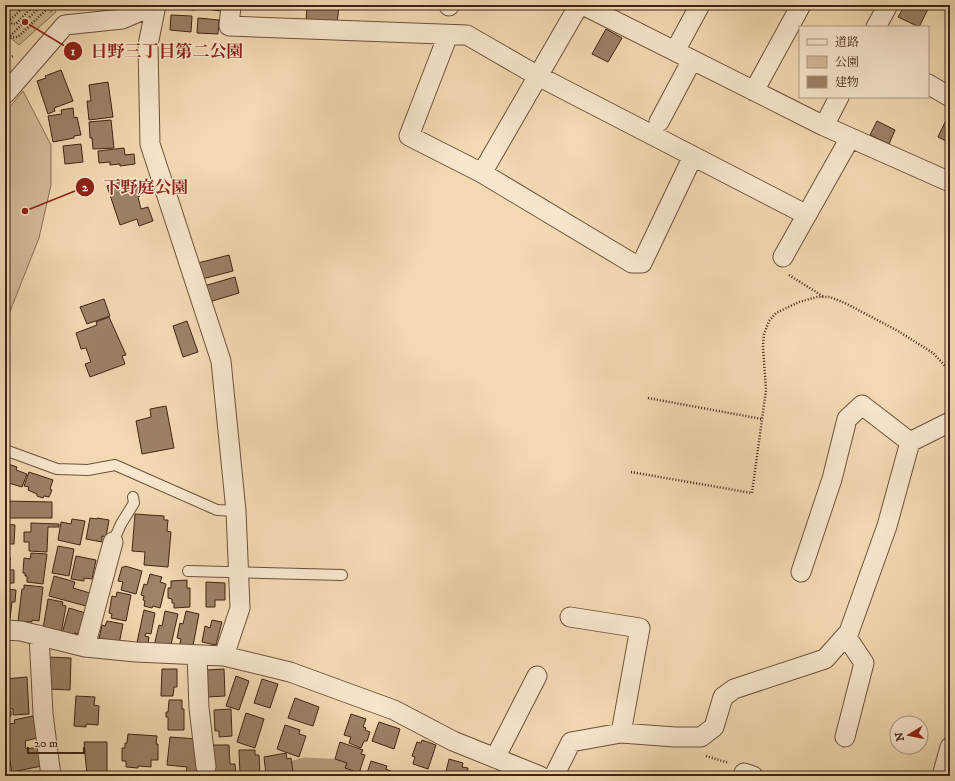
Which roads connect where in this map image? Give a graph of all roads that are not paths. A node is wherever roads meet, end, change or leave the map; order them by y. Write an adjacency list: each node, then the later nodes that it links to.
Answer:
1 (156, 5): 15 (street); 30 (street)
2 (231, 5): 9 (street)
3 (579, 5): 12 (street)
4 (583, 5): 10 (street)
5 (700, 5): 10 (street)
6 (801, 5): 14 (street)
7 (888, 5): 8 (street)
8 (877, 26)
9 (448, 35): 12 (street); 22 (street)
10 (675, 51): 11 (street)
11 (692, 60): 14 (street); 19 (street)
12 (538, 76): 19 (street); 22 (street)
13 (929, 85): 16 (street)
14 (754, 91): 18 (street)
15 (5, 94)
16 (950, 97)
17 (838, 98): 18 (street)
18 (824, 126): 20 (street)
19 (656, 129): 21 (street)
20 (850, 138): 23 (street); 24 (street)
21 (693, 156): 22 (street); 24 (street)
22 (482, 173)
23 (950, 182)
24 (807, 215): 25 (street)
25 (783, 257)
26 (950, 422): 27 (street)
27 (910, 442): 34 (street); 39 (street)
28 (5, 450): 30 (lane)
29 (133, 497): 31 (lane)
30 (236, 511): 33 (street)
31 (113, 542): 40 (street)
32 (188, 571): 33 (lane)
33 (239, 572): 35 (lane); 42 (street)
34 (801, 572)
35 (342, 575)
36 (570, 617): 44 (street)
37 (5, 630): 38 (street)
38 (39, 635): 40 (street); 49 (street)
39 (846, 636): 44 (street); 45 (street)
40 (85, 647): 41 (street)
41 (197, 655): 42 (street); 48 (street)
42 (224, 656): 47 (street)
43 (537, 676): 47 (street)
44 (621, 733): 51 (street)
45 (845, 737)
46 (949, 753): 52 (street)
47 (495, 758): 50 (street)
48 (206, 772)
49 (51, 773)
50 (540, 776)
51 (554, 776)
52 (942, 776)

